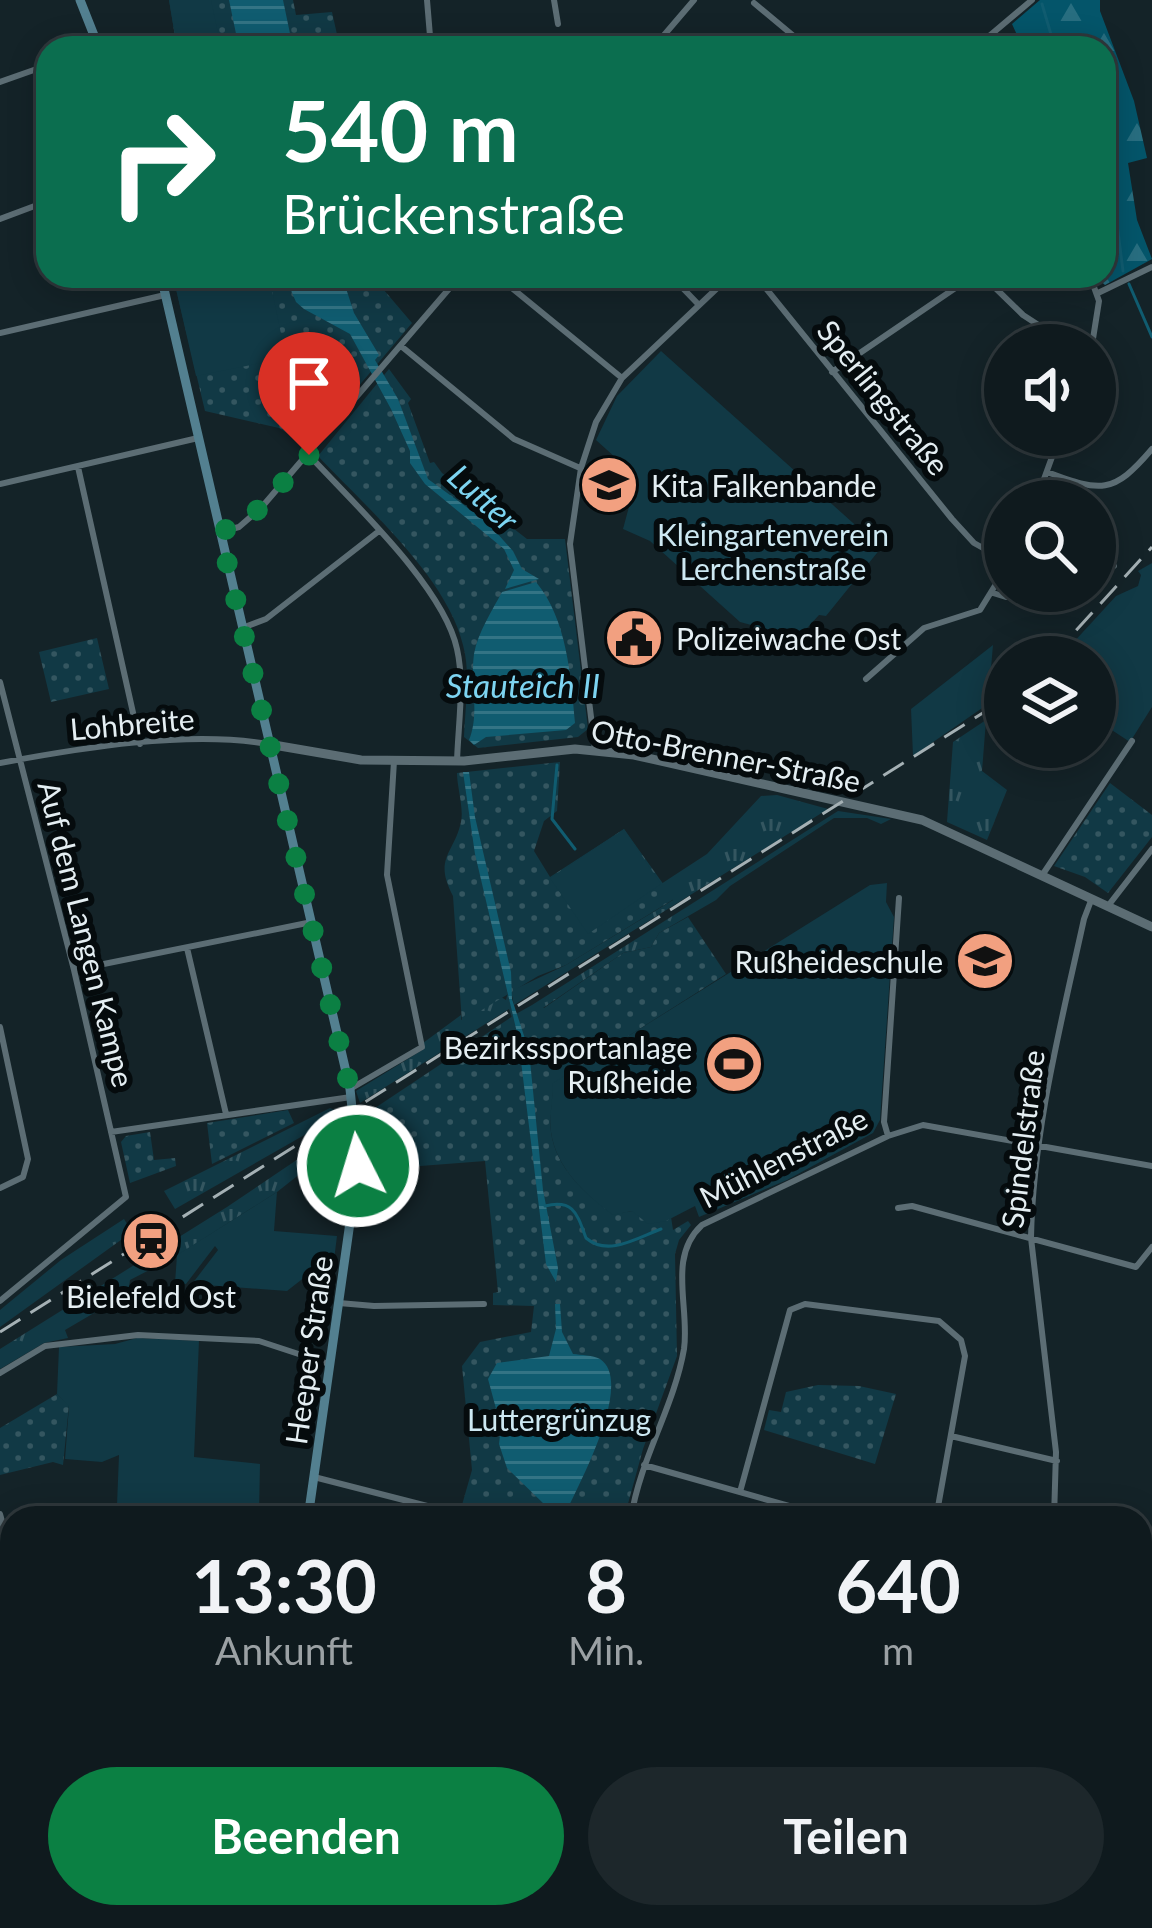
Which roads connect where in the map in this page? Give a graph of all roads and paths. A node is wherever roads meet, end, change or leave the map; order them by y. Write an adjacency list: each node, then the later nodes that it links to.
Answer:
1 (80, 0): 8 (main road)
2 (427, 0): 9 (street)
3 (554, 0): 7 (street)
4 (694, 0): 10 (street)
5 (1032, 0): 12 (street)
6 (754, 3): 11 (street)
7 (558, 24)
8 (93, 36)
9 (430, 36)
10 (663, 36)
11 (794, 36)
12 (989, 36)
13 (36, 68): 14 (street)
14 (0, 82)
15 (36, 206): 16 (street)
16 (0, 219)
17 (1152, 267): 18 (street)
18 (1116, 284)
19 (164, 288): 30 (main road, Heeper Straße)
20 (450, 288): 35 (street)
21 (512, 288): 37 (street)
22 (683, 288): 31 (street)
23 (717, 288): 31 (street)
24 (766, 288): 36 (street, Sperlingstraße)
25 (955, 288): 36 (street)
26 (995, 288): 32 (street)
27 (1096, 288): 29 (street)
28 (1108, 288): 29 (street)
29 (1098, 293): 33 (street)
30 (165, 295): 34 (street); 38 (main road, Heeper Straße)
31 (699, 305): 37 (street)
32 (1037, 324)
33 (1097, 324)
34 (0, 333)
35 (401, 346): 40 (street); 43 (street)
36 (832, 372): 49 (street, Sperlingstraße)
37 (622, 378): 43 (street)
38 (198, 438): 42 (street); 48 (main road, Heeper Straße)
39 (1152, 449): 44 (street)
40 (309, 455): 47 (street); 48 (street)
41 (1053, 456): 44 (street)
42 (78, 466): 46 (street); 55 (street)
43 (581, 468): 57 (street)
44 (1047, 472): 45 (street)
45 (1044, 480)
46 (0, 484)
47 (379, 531): 51 (street); 60 (street)
48 (220, 532): 51 (main road, Heeper Straße)
49 (984, 547)
50 (984, 603): 52 (street)
51 (242, 628): 56 (main road, Heeper Straße)
52 (866, 679)
53 (0, 682): 58 (street, Auf dem Langen Kampe)
54 (1132, 741): 63 (street)
55 (140, 744): 56 (street, Lohbreite); 58 (street, Lohbreite)
56 (268, 744): 59 (street, Otto-Brenner-Straße); 67 (main road, Heeper Straße)
57 (595, 750): 60 (street, Otto-Brenner-Straße); 63 (street, Otto-Brenner-Straße)
58 (19, 760): 61 (street, Lohbreite); 70 (street, Auf dem Langen Kampe)
59 (394, 761): 60 (street, Otto-Brenner-Straße); 72 (street)
60 (457, 762)
61 (0, 763)
62 (1152, 849): 66 (street)
63 (1043, 874): 65 (street, Otto-Brenner-Straße)
64 (899, 898): 75 (street, Mühlenstraße)
65 (1092, 898): 66 (street, Otto-Brenner-Straße); 76 (street, Spindelstraße)
66 (1108, 906): 68 (street, Otto-Brenner-Straße)
67 (311, 922): 69 (street); 72 (main road, Heeper Straße)
68 (1152, 926)
69 (187, 947): 70 (street); 73 (street)
70 (74, 970): 74 (street, Auf dem Langen Kampe)
71 (0, 1027): 78 (street)
72 (350, 1093): 73 (street); 83 (main road, Heeper Straße)
73 (226, 1114): 74 (street)
74 (111, 1132): 82 (street, Auf dem Langen Kampe)
75 (888, 1136): 76 (street); 89 (street, Mühlenstraße)
76 (1039, 1144): 77 (street); 80 (street, Spindelstraße)
77 (1152, 1166)
78 (0, 1188)
79 (898, 1208): 80 (street)
80 (1031, 1238): 81 (street); 88 (street, Spindelstraße)
81 (1152, 1247)
82 (0, 1301)
83 (339, 1303): 84 (street); 85 (main road, Heeper Straße)
84 (484, 1304)
85 (329, 1364): 86 (street); 90 (main road, Heeper Straße)
86 (0, 1373)
87 (951, 1436): 88 (street); 91 (street); 96 (street)
88 (1057, 1461): 97 (street, Spindelstraße)
89 (644, 1465): 91 (street); 94 (street, Mühlenstraße)
90 (314, 1477): 92 (main road, Heeper Straße); 93 (street)
91 (740, 1492): 95 (street)
92 (310, 1506)
93 (427, 1506)
94 (634, 1506)
95 (790, 1506)
96 (938, 1506)
97 (1055, 1506)

